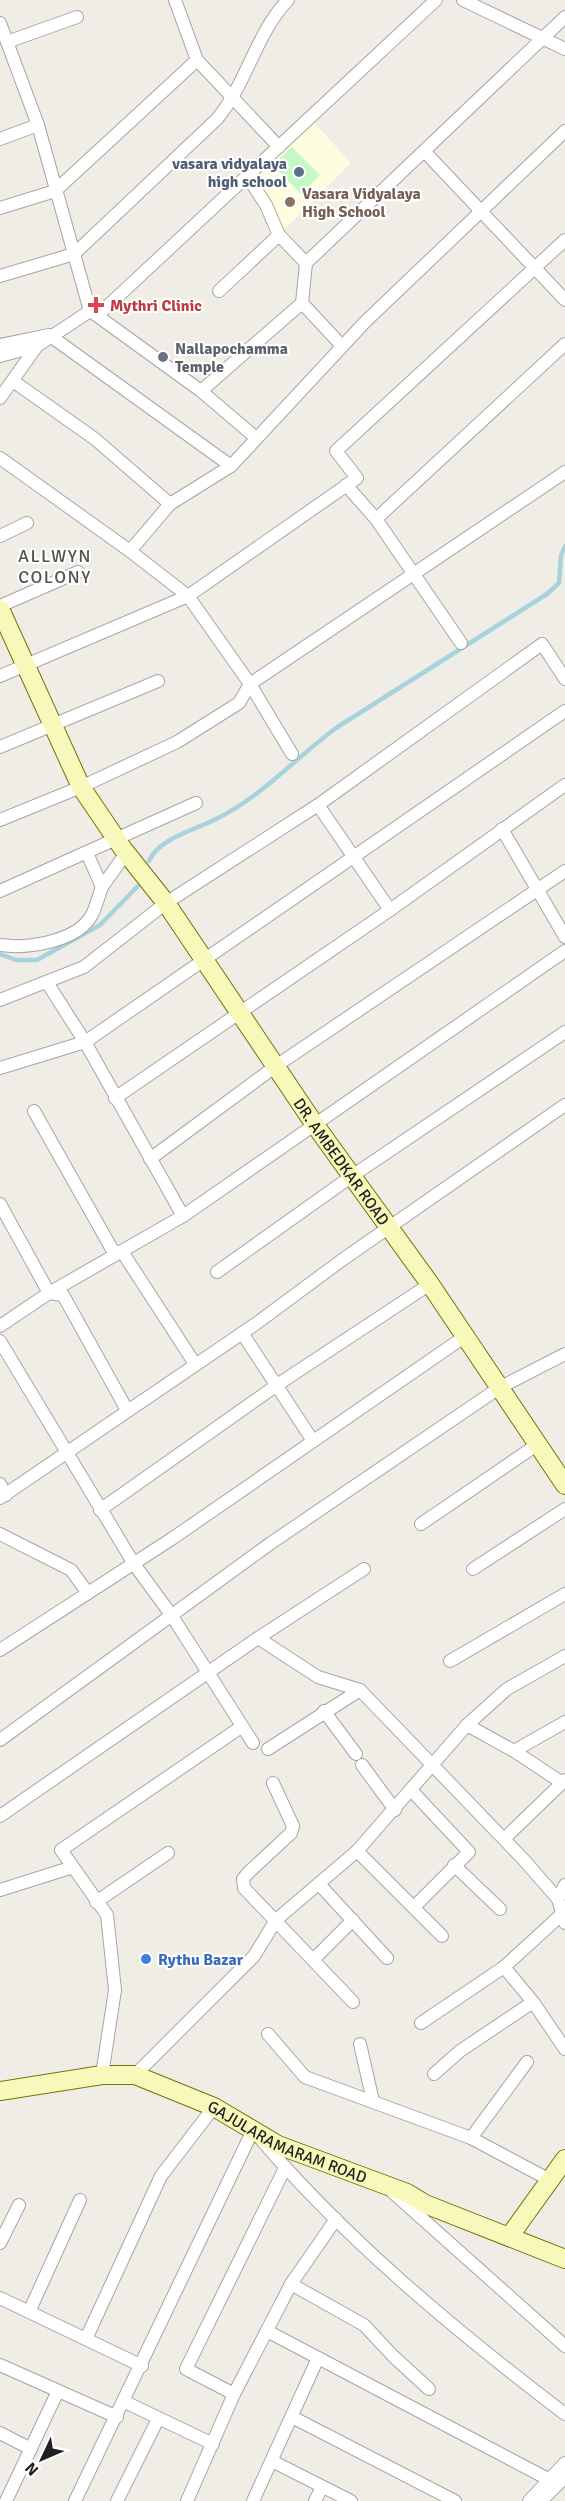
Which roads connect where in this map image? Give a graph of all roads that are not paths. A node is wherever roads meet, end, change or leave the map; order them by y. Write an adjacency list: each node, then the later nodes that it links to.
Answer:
1 (175, 0): 11 (street)
2 (288, 0): 12 (street)
3 (436, 0): 16 (street)
4 (463, 0): 8 (street)
5 (77, 17): 9 (street)
6 (565, 17): 8 (street)
7 (0, 23): 9 (street)
8 (542, 38): 10 (street); 17 (street)
9 (7, 42): 13 (street)
10 (565, 49)
11 (197, 60): 12 (street); 19 (street)
12 (233, 100): 16 (street); 24 (street)
13 (38, 125): 15 (street); 19 (street)
14 (565, 131): 21 (street)
15 (0, 139)
16 (279, 147): 18 (street)
17 (424, 152): 21 (street); 25 (street)
18 (247, 176): 22 (street); 31 (street)
19 (55, 191): 20 (street); 24 (street)
20 (0, 208)
21 (482, 212): 26 (street); 36 (street)
22 (279, 235): 25 (street); 28 (street)
23 (565, 240): 26 (street)
24 (74, 254): 27 (street); 31 (street)
25 (306, 263): 30 (street)
26 (536, 269): 29 (street); 45 (street)
27 (0, 276)
28 (219, 291)
29 (565, 300)
30 (302, 303): 36 (street); 39 (street)
31 (94, 313): 32 (street); 39 (street)
32 (50, 335): 34 (street); 35 (street); 43 (street)
33 (565, 344): 47 (street)
34 (0, 345)
35 (37, 346): 37 (street); 38 (street)
36 (342, 346): 41 (street)
37 (0, 356)
38 (13, 381): 40 (street); 46 (street)
39 (201, 391): 41 (street)
40 (0, 398)
41 (255, 437): 43 (street)
42 (0, 458): 50 (street)
43 (231, 466): 46 (street)
44 (565, 472): 52 (street)
45 (346, 484): 47 (street); 53 (street)
46 (170, 504): 50 (street)
47 (376, 519): 52 (street)
48 (27, 523): 49 (street)
49 (0, 536)
50 (130, 551): 53 (street)
51 (78, 572): 54 (street)
52 (413, 574): 55 (street); 60 (street)
53 (188, 596): 56 (street); 60 (street)
54 (0, 607): 56 (street, DR. AMBEDKAR ROAD)
55 (461, 643)
56 (27, 664): 57 (street); 62 (street, DR. AMBEDKAR ROAD)
57 (0, 676)
58 (565, 679): 68 (street)
59 (158, 681): 62 (street)
60 (250, 684): 64 (street); 66 (street)
61 (565, 711): 73 (street)
62 (53, 724): 63 (street); 66 (street, DR. AMBEDKAR ROAD)
63 (0, 747)
64 (292, 754)
65 (565, 785): 70 (street)
66 (81, 787): 69 (street); 71 (street, DR. AMBEDKAR ROAD)
67 (196, 803): 71 (street)
68 (318, 805): 73 (street); 78 (street)
69 (0, 820)
70 (502, 829): 76 (street); 79 (street)
71 (122, 846): 72 (street); 75 (street); 78 (street, DR. AMBEDKAR ROAD)
72 (87, 853): 75 (street); 77 (street)
73 (354, 858): 79 (street); 83 (street)
74 (565, 871): 76 (street)
75 (102, 887): 81 (street)
76 (535, 889): 80 (street); 89 (street)
77 (0, 891)
78 (166, 903): 83 (street, DR. AMBEDKAR ROAD); 84 (street)
79 (390, 910): 86 (street)
80 (565, 937)
81 (0, 945)
82 (565, 951): 94 (street)
83 (203, 962): 86 (street, DR. AMBEDKAR ROAD); 88 (street)
84 (48, 984): 85 (street); 88 (street)
85 (0, 1000)
86 (239, 1012): 89 (street, DR. AMBEDKAR ROAD); 91 (street)
87 (565, 1032): 96 (street)
88 (85, 1042): 90 (street); 91 (street)
89 (276, 1066): 94 (street, DR. AMBEDKAR ROAD); 95 (street)
90 (0, 1068)
91 (115, 1098): 95 (street)
92 (565, 1105): 99 (street)
93 (34, 1111): 100 (street)
94 (315, 1125): 96 (street, DR. AMBEDKAR ROAD); 98 (street)
95 (150, 1159): 98 (street)
96 (352, 1176): 99 (street, DR. AMBEDKAR ROAD); 101 (street)
97 (0, 1204): 103 (street)
98 (183, 1216): 100 (street)
99 (390, 1228): 102 (street, DR. AMBEDKAR ROAD); 105 (street)
100 (123, 1253): 103 (street); 109 (street)
101 (217, 1272)
102 (430, 1284): 106 (street, DR. AMBEDKAR ROAD); 110 (street)
103 (49, 1293): 104 (street); 112 (street)
104 (0, 1326)
105 (242, 1333): 109 (street); 110 (street)
106 (464, 1337): 111 (street, DR. AMBEDKAR ROAD); 113 (street)
107 (0, 1341): 115 (street)
108 (565, 1354): 111 (street)
109 (195, 1364): 112 (street)
110 (277, 1385): 113 (street); 119 (street)
111 (499, 1388): 114 (street, DR. AMBEDKAR ROAD); 127 (street)
112 (127, 1410): 115 (street)
113 (313, 1441): 122 (street)
114 (538, 1444): 116 (street, DR. AMBEDKAR ROAD); 120 (street)
115 (65, 1453): 117 (street); 119 (street)
116 (565, 1485)
117 (2, 1492)
118 (565, 1509): 124 (street)
119 (100, 1510): 122 (street)
120 (421, 1524)
121 (0, 1534): 125 (street)
122 (134, 1564): 125 (street); 127 (street)
123 (364, 1569): 128 (street)
124 (473, 1569)
125 (88, 1593): 129 (street)
126 (565, 1594): 131 (street)
127 (171, 1616): 132 (street); 138 (street)
128 (258, 1638): 132 (street); 133 (street)
129 (0, 1650)
130 (565, 1656): 136 (street)
131 (450, 1661)
132 (207, 1674): 137 (street); 147 (street)
133 (360, 1690): 134 (street); 142 (street)
134 (324, 1711): 140 (street); 146 (street)
135 (565, 1722): 141 (street)
136 (467, 1725): 141 (street); 142 (street)
137 (241, 1726): 139 (street); 152 (street)
138 (0, 1740)
139 (253, 1743)
140 (268, 1749)
141 (514, 1751): 143 (street)
142 (433, 1762): 145 (street); 148 (street)
143 (563, 1781): 148 (street)
144 (273, 1783): 161 (street)
145 (412, 1791): 146 (street); 151 (street)
146 (395, 1810): 149 (street)
147 (0, 1816)
148 (505, 1838): 156 (street)
149 (357, 1851): 153 (street); 158 (street)
150 (168, 1853): 157 (street)
151 (454, 1865): 158 (street); 159 (street)
152 (73, 1867): 155 (street); 157 (street)
153 (319, 1884): 161 (street); 162 (street)
154 (565, 1886): 156 (street)
155 (0, 1890)
156 (558, 1899): 160 (street)
157 (96, 1902): 175 (street)
158 (414, 1907): 163 (street)
159 (500, 1909)
160 (564, 1919): 166 (street)
161 (276, 1920): 165 (street); 176 (street)
162 (353, 1920): 164 (street); 165 (street)
163 (442, 1936)
164 (387, 1958)
165 (314, 1959): 167 (street)
166 (504, 1967): 168 (street); 169 (street)
167 (352, 2002)
168 (533, 2002): 172 (street); 174 (street)
169 (422, 2023)
170 (268, 2034): 178 (street)
171 (360, 2044): 178 (street)
172 (565, 2049)
173 (527, 2062): 181 (street)
174 (434, 2074)
175 (102, 2075): 176 (street, GAJULARAMARAM ROAD); 177 (street, GAJULARAMARAM ROAD)
176 (135, 2075): 179 (street, GAJULARAMARAM ROAD)
177 (0, 2091)
178 (373, 2101): 181 (street)
179 (214, 2107): 180 (street, GAJULARAMARAM ROAD); 197 (street)
180 (253, 2130): 183 (street); 185 (street, GAJULARAMARAM ROAD); 201 (street)
181 (471, 2138): 184 (street)
182 (565, 2159): 184 (street)
183 (285, 2168): 188 (street); 204 (street)
184 (548, 2179): 189 (street)
185 (386, 2187): 189 (street, GAJULARAMARAM ROAD); 198 (street)
186 (80, 2200): 195 (street)
187 (19, 2205): 190 (street)
188 (336, 2219): 193 (street); 206 (street)
189 (512, 2232): 191 (street); 192 (street, GAJULARAMARAM ROAD)
190 (0, 2242)
191 (565, 2249)
192 (565, 2259)
193 (291, 2284): 196 (street); 202 (street)
194 (0, 2298): 195 (street)
195 (29, 2312): 197 (street)
196 (267, 2331): 199 (street); 204 (street)
197 (86, 2339): 201 (street)
198 (565, 2346)
199 (318, 2358): 208 (street); 216 (street)
200 (0, 2365): 203 (street)
201 (142, 2366): 205 (street)
202 (429, 2389)
203 (58, 2391): 207 (street); 212 (street)
204 (234, 2394): 211 (street)
205 (125, 2402): 207 (street); 209 (street)
206 (565, 2414)
207 (117, 2417): 219 (street)
208 (292, 2417): 213 (street); 225 (street)
209 (158, 2419): 211 (street); 220 (street)
210 (0, 2433): 212 (street)
211 (213, 2444): 221 (street)
212 (31, 2449): 218 (street)
213 (272, 2461): 217 (street); 222 (street)
214 (565, 2463): 216 (street)
215 (565, 2477): 227 (street)
216 (548, 2479): 226 (street)
217 (322, 2487): 223 (street); 224 (street)
218 (6, 2501)
219 (75, 2501)
220 (117, 2501)
221 (187, 2501)
222 (253, 2501)
223 (315, 2501)
224 (351, 2501)
225 (454, 2501)
226 (529, 2501)
227 (541, 2501)

